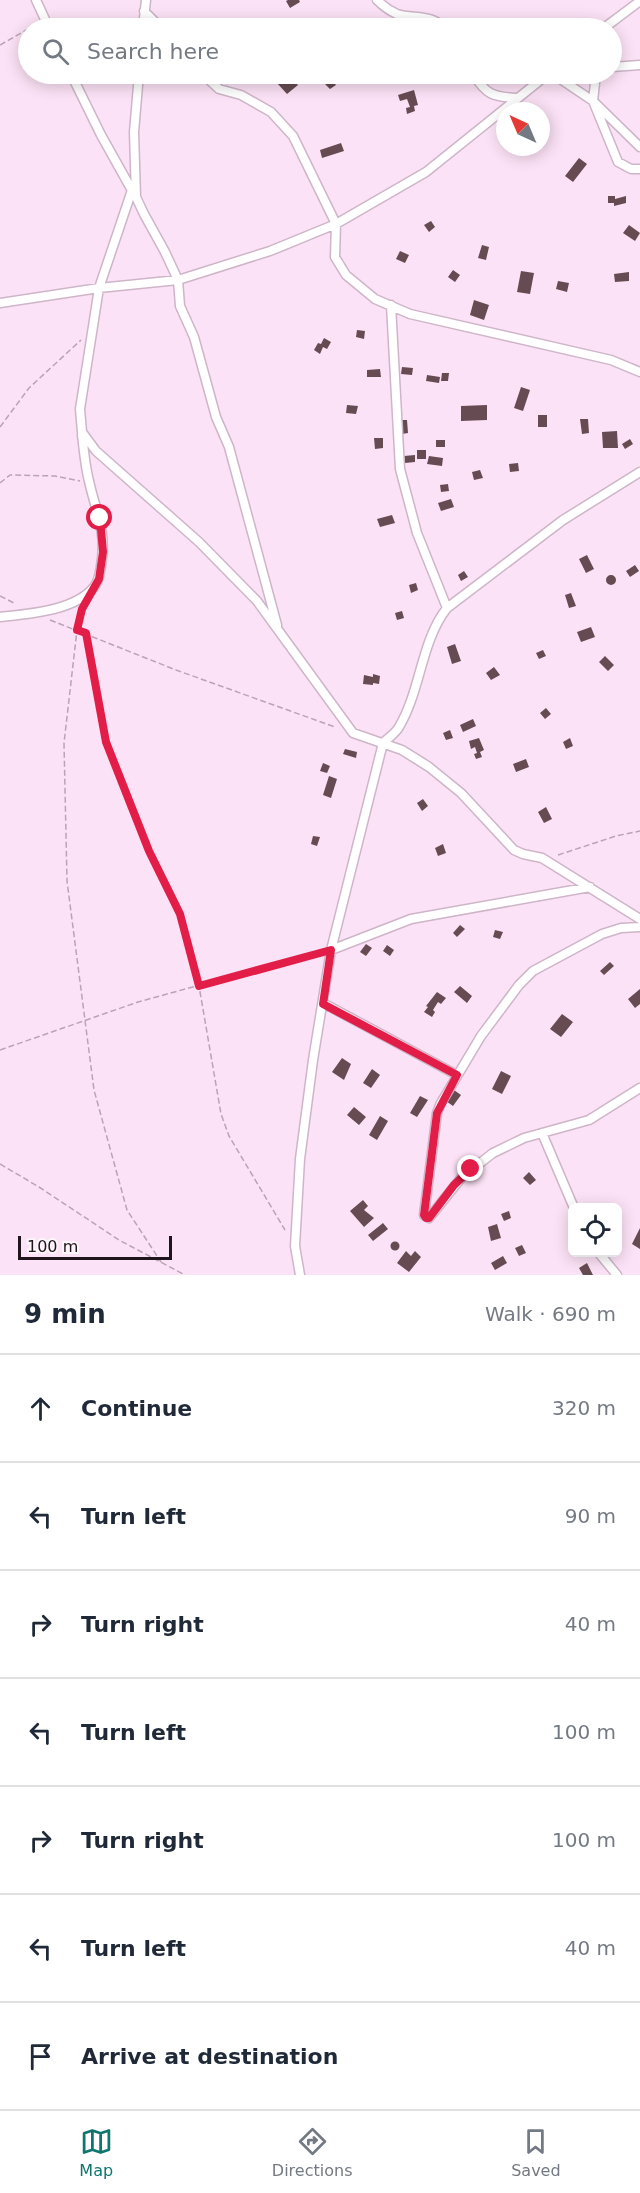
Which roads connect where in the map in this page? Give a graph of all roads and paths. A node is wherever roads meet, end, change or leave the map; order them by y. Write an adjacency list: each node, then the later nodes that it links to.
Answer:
1 (36, 0): 6 (street)
2 (146, 0): 5 (street)
3 (377, 0): 9 (street)
4 (640, 1): 10 (street)
5 (144, 11): 7 (street); 8 (street)
6 (45, 18)
7 (144, 18)
8 (151, 18)
9 (420, 18)
10 (618, 18)
11 (18, 35): 12 (path)
12 (0, 45)
13 (640, 65): 14 (street)
14 (622, 66)
15 (76, 84): 26 (street)
16 (138, 84): 26 (street)
17 (214, 84): 27 (street)
18 (480, 84): 22 (street)
19 (535, 84): 22 (street)
20 (568, 84): 23 (street)
21 (595, 84): 23 (street)
22 (517, 98): 27 (street)
23 (593, 102): 24 (street); 25 (street)
24 (640, 147)
25 (640, 169)
26 (134, 193): 28 (street); 29 (street)
27 (336, 224): 28 (street); 31 (street)
28 (178, 280): 29 (street); 44 (street)
29 (99, 288): 30 (street); 32 (street)
30 (0, 303)
31 (391, 305): 33 (street); 39 (street)
32 (92, 330): 34 (path); 35 (street)
33 (640, 372)
34 (0, 427)
35 (82, 432): 38 (street); 44 (street)
36 (640, 472): 39 (street)
37 (0, 483): 38 (path)
38 (89, 484): 41 (street)
39 (447, 608): 47 (street)
40 (82, 609): 43 (path)
41 (34, 614): 42 (street); 43 (path)
42 (0, 617)
43 (77, 630): 45 (path); 56 (path)
44 (279, 632): 46 (street)
45 (86, 633): 46 (path); 54 (path)
46 (353, 733): 47 (street)
47 (382, 743): 49 (street); 53 (street)
48 (640, 831): 49 (path)
49 (546, 860): 50 (street)
50 (590, 887): 51 (street); 53 (street)
51 (640, 919)
52 (640, 927): 58 (street)
53 (331, 950): 54 (path); 55 (street)
54 (199, 986): 56 (path); 63 (path)
55 (323, 1004): 58 (street); 63 (street)
56 (84, 1020): 57 (path); 65 (path)
57 (0, 1050)
58 (457, 1075): 60 (street)
59 (640, 1088): 60 (street)
60 (542, 1133): 62 (street)
61 (0, 1164): 65 (path)
62 (572, 1203)
63 (295, 1246): 67 (street)
64 (602, 1257): 68 (street)
65 (161, 1262): 66 (path)
66 (185, 1275)
67 (300, 1275)
68 (617, 1275)

